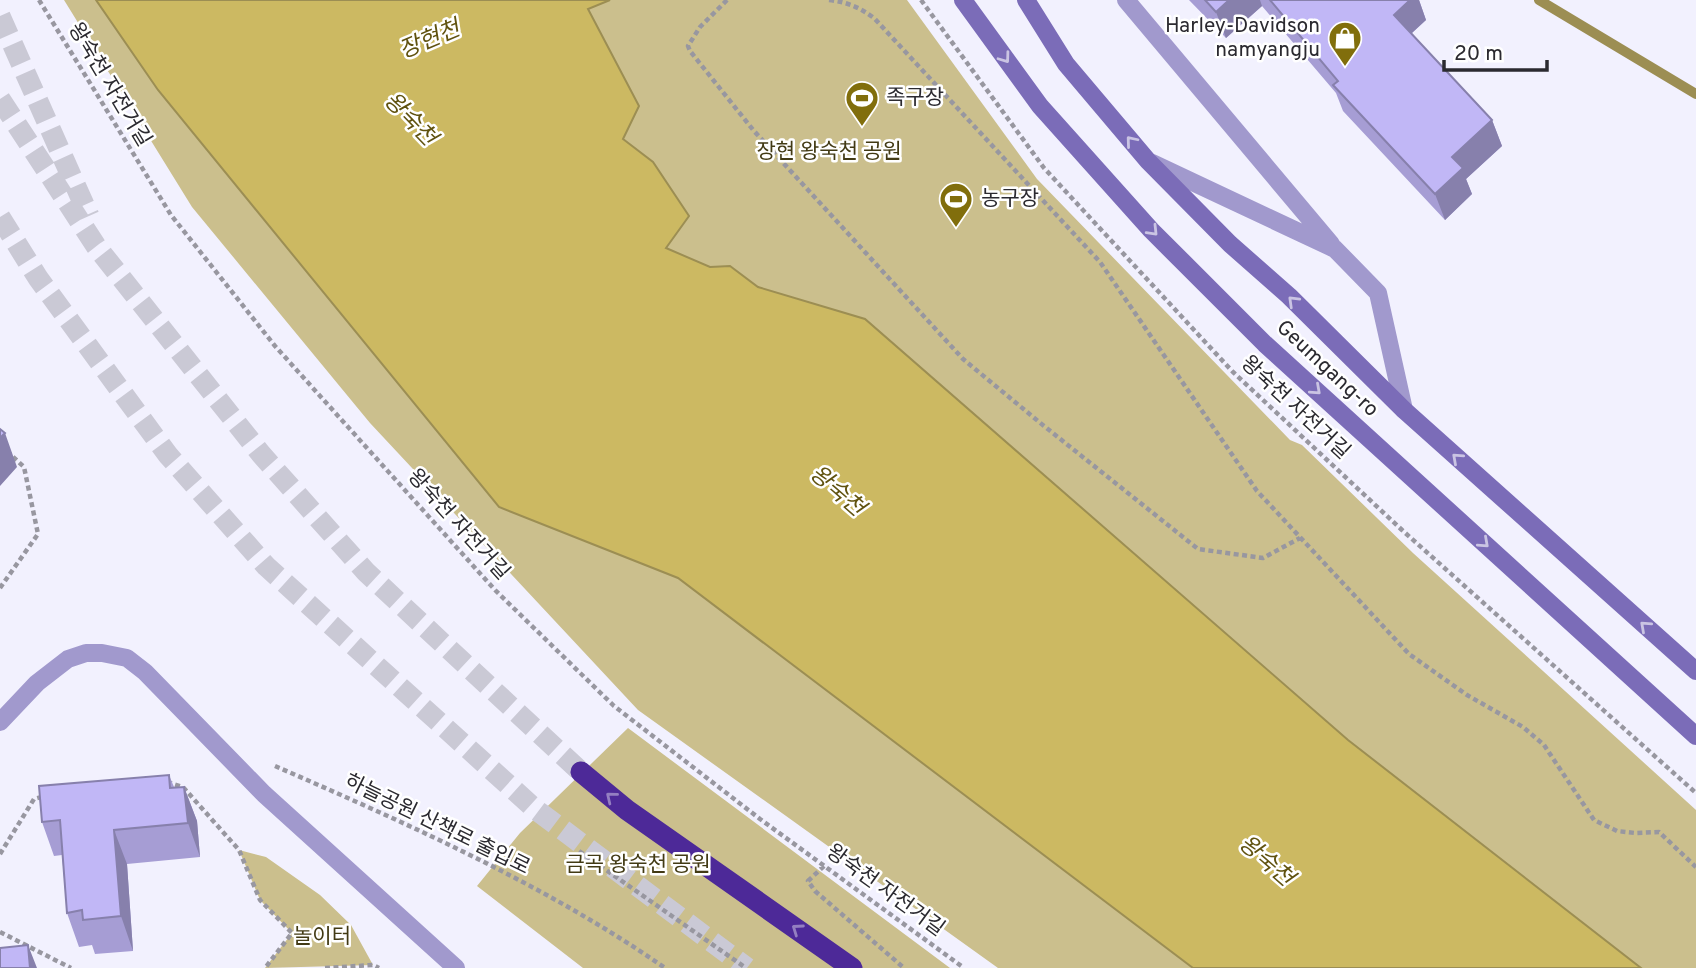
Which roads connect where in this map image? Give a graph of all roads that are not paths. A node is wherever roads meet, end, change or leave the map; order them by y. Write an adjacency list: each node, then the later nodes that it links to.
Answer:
1 (1026, 0): 4 (main road, Geumgang-ro, one-way to 1)
2 (1126, 0): 5 (street)
3 (965, 1): 9 (main road, Geumgang-ro, one-way to 9)
4 (1148, 162): 5 (street); 6 (main road, Geumgang-ro, one-way to 4)
5 (1335, 249): 6 (street)
6 (1404, 410): 7 (main road, Geumgang-ro, one-way to 6)
7 (1696, 671)
8 (0, 722): 11 (street)
9 (1696, 736)
10 (581, 772): 12 (highway, one-way to 10)
11 (456, 968)
12 (852, 968)

